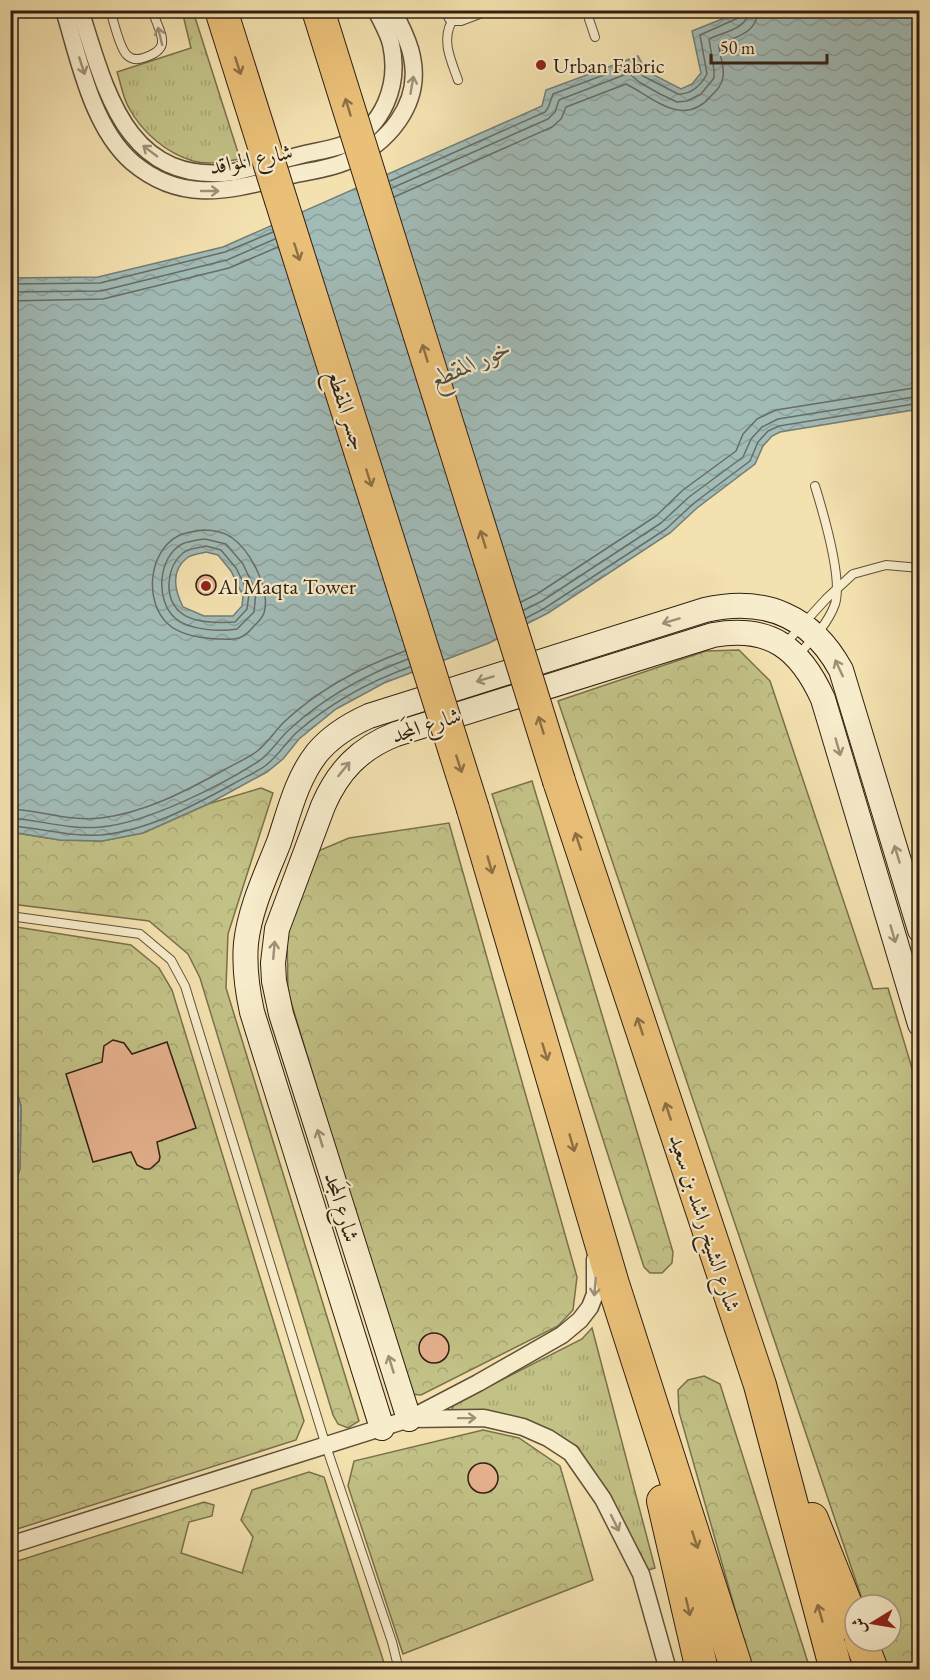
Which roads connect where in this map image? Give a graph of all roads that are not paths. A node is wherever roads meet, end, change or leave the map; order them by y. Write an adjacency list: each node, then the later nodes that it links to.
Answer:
1 (64, 10): 8 (street, شارع المواقد, one-way to 8)
2 (80, 10): 7 (street, شارع المواقد, one-way to 2)
3 (110, 10): 4 (lane, one-way to 4)
4 (153, 10)
5 (221, 10): 23 (highway, جسر المقطع, one-way to 23, bridge)
6 (318, 10): 25 (highway, شارع الشيخ راشد بن سعيد, one-way to 6, bridge)
7 (376, 10)
8 (393, 10)
9 (445, 10): 12 (lane)
10 (490, 10): 12 (lane)
11 (586, 10): 13 (lane)
12 (452, 21): 14 (lane)
13 (596, 37)
14 (458, 80)
15 (815, 486): 17 (lane)
16 (920, 568): 17 (lane)
17 (836, 591): 18 (lane); 18 (lane)
18 (809, 630): 19 (lane); 19 (lane); 21 (street, شارع المَجد, one-way to 18); 27 (street, شارع المَجد, one-way to 27)
19 (790, 651): 22 (street, one-way to 22); 26 (street, شارع المَجد, one-way to 19)
20 (10, 916): 28 (lane)
21 (920, 930)
22 (920, 1024)
23 (591, 1208): 24 (highway); 26 (street, one-way to 26)
24 (613, 1284): 34 (highway, one-way to 34); 35 (highway, one-way to 35)
25 (760, 1385): 30 (highway); 36 (highway, شارع الشيخ راشد بن سعيد, one-way to 25)
26 (409, 1419): 27 (street); 33 (street, one-way to 33)
27 (381, 1428): 28 (street)
28 (326, 1446): 29 (street); 32 (lane)
29 (10, 1545)
30 (843, 1596)
31 (866, 1653): 37 (highway)
32 (399, 1670)
33 (668, 1670)
34 (702, 1670)
35 (737, 1670)
36 (836, 1670)
37 (872, 1670)

